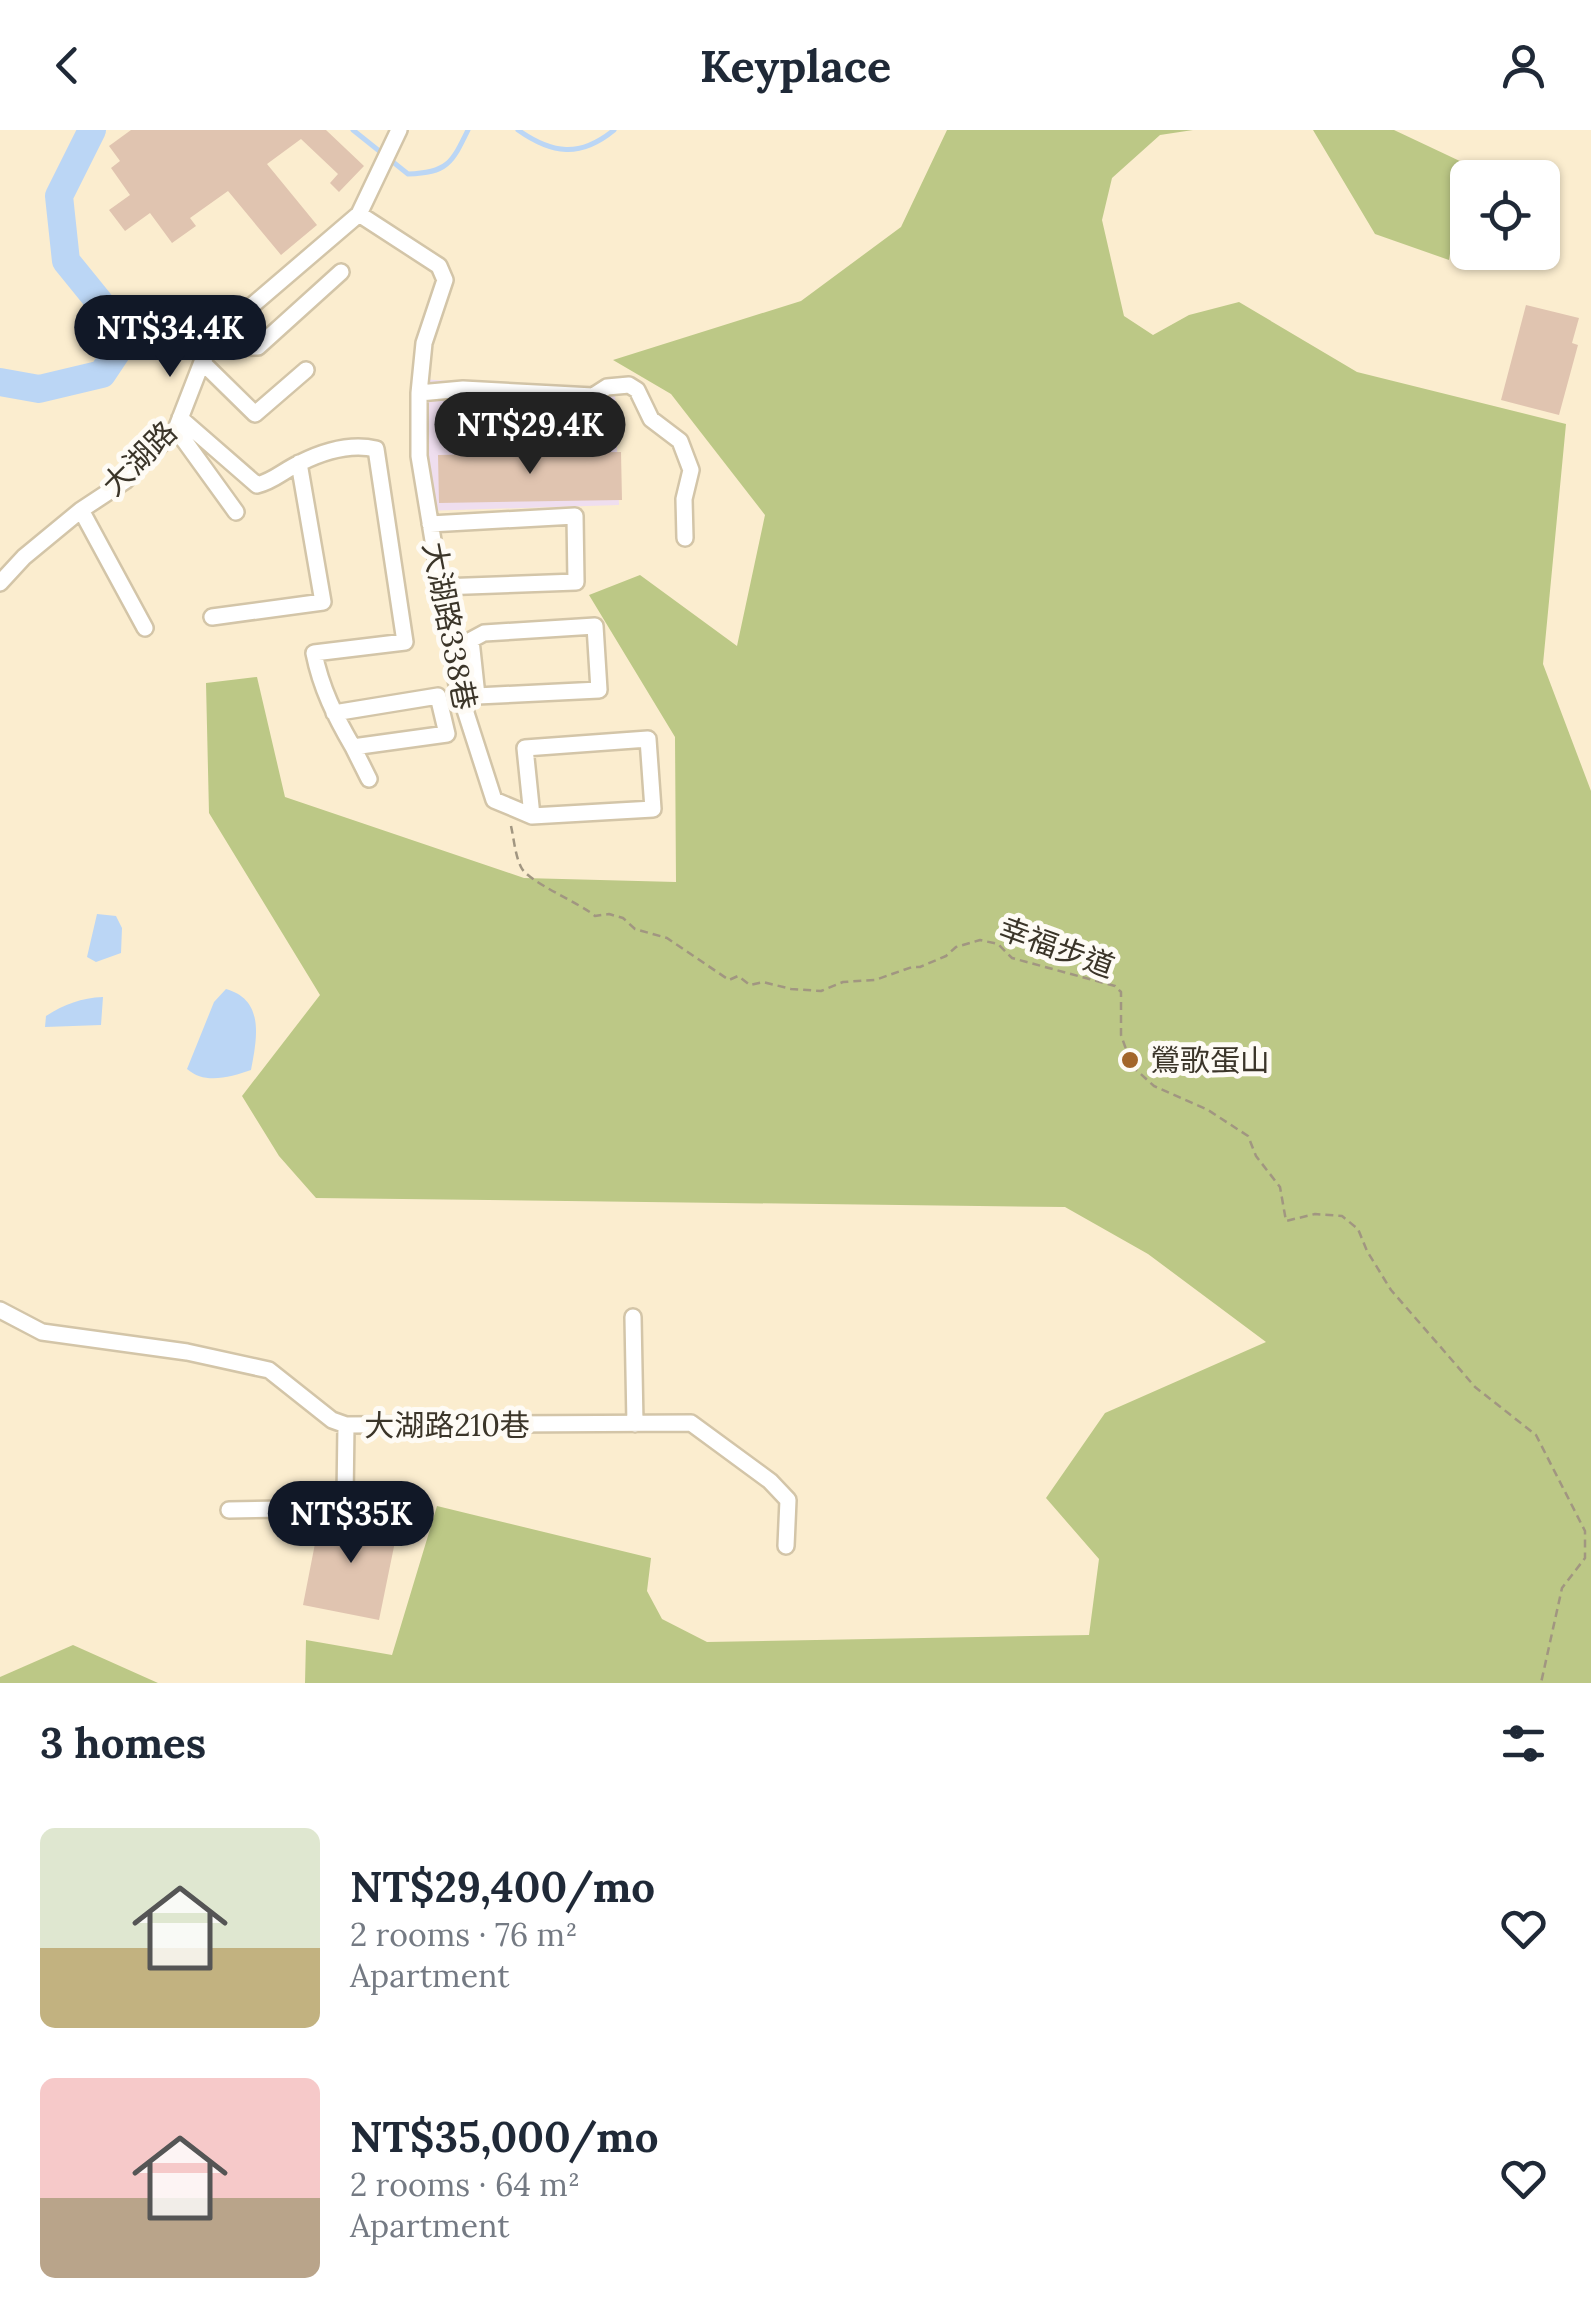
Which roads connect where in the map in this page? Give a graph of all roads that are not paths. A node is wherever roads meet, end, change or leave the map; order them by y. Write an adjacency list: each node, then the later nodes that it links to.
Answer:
1 (397, 135): 2 (street, 大湖路)
2 (359, 214): 4 (street, 大湖路); 6 (street, 大湖路338巷)
3 (341, 272): 4 (street)
4 (206, 355): 5 (street); 7 (street, 大湖路)
5 (306, 370)
6 (419, 393): 11 (street, 大湖路338巷); 12 (street)
7 (178, 424): 8 (street); 9 (street, 大湖路); 10 (street)
8 (299, 463): 15 (street); 18 (street)
9 (81, 510): 13 (street, 大湖路); 16 (street)
10 (236, 512)
11 (430, 524): 14 (street, 大湖路338巷); 14 (street)
12 (685, 538)
13 (0, 583)
14 (440, 587): 17 (street, 大湖路338巷)
15 (212, 617)
16 (145, 628)
17 (470, 700): 17 (street); 21 (street, 大湖路338巷)
18 (334, 713): 19 (street); 19 (street)
19 (352, 747): 20 (street)
20 (369, 779)
21 (532, 816): 21 (street)
22 (0, 1310): 25 (street, 大湖路210巷)
23 (633, 1317): 24 (street)
24 (635, 1424): 25 (street, 大湖路210巷); 27 (street, 大湖路210巷)
25 (346, 1425): 26 (street)
26 (229, 1510)
27 (786, 1546)

